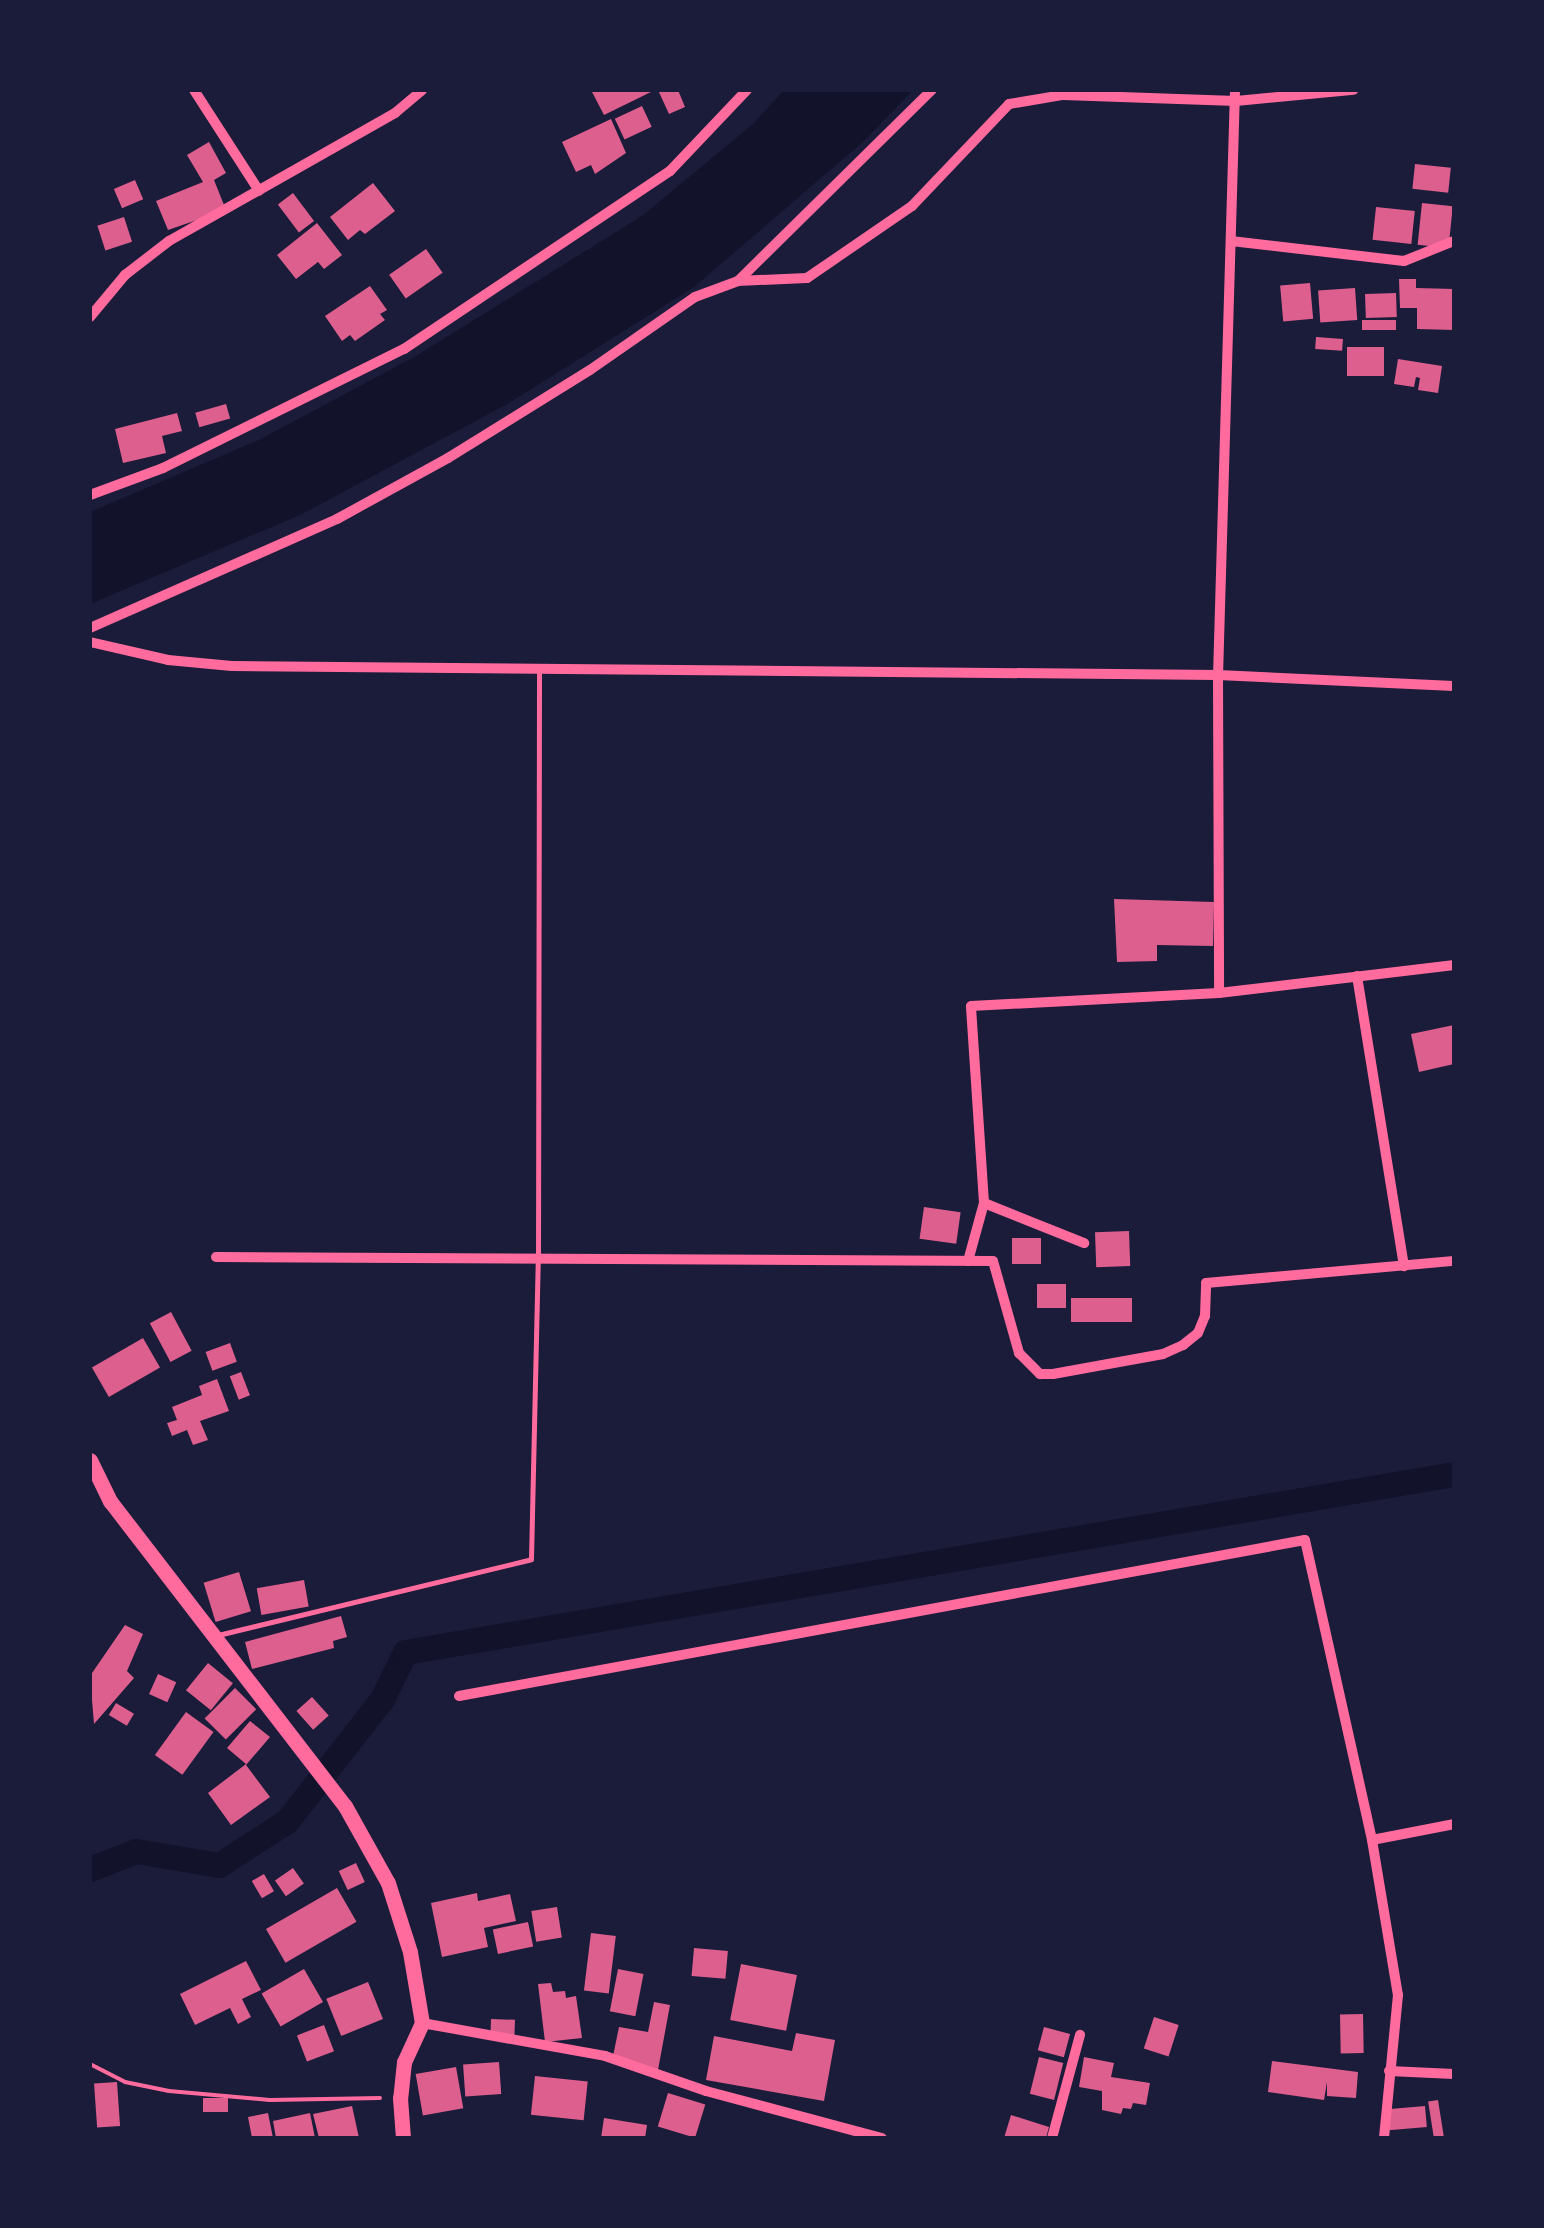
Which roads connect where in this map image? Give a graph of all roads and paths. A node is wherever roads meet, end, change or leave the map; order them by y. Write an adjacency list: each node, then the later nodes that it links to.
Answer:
1 (194, 90): 7 (street)
2 (422, 90): 7 (street)
3 (748, 90): 12 (street)
4 (932, 90): 10 (street)
5 (1353, 90): 6 (street)
6 (1236, 96): 9 (street); 10 (street)
7 (259, 191): 11 (street)
8 (1454, 241): 9 (street)
9 (1231, 242): 16 (street)
10 (738, 281): 13 (street)
11 (90, 316)
12 (90, 495)
13 (90, 628)
14 (90, 642): 15 (street)
15 (539, 668): 16 (street); 24 (lane)
16 (1218, 675): 17 (street); 20 (street)
17 (1454, 686)
18 (1454, 965): 19 (street)
19 (1358, 976): 20 (street); 27 (street)
20 (1219, 993): 21 (street)
21 (984, 1203): 22 (street); 25 (street)
22 (1084, 1243)
23 (216, 1257): 24 (street)
24 (538, 1258): 25 (street); 29 (lane)
25 (968, 1261): 27 (street)
26 (1454, 1262): 27 (street)
27 (1404, 1266)
28 (90, 1460): 29 (main road)
29 (215, 1636): 33 (main road)
30 (459, 1696): 32 (street)
31 (1454, 1824): 32 (street)
32 (1372, 1840): 36 (street)
33 (422, 2022): 38 (main road); 40 (street)
34 (1080, 2036): 41 (street)
35 (90, 2064): 38 (path)
36 (1389, 2071): 37 (street); 42 (street)
37 (1454, 2074)
38 (400, 2098): 39 (main road)
39 (403, 2138)
40 (882, 2138)
41 (1052, 2138)
42 (1384, 2138)

